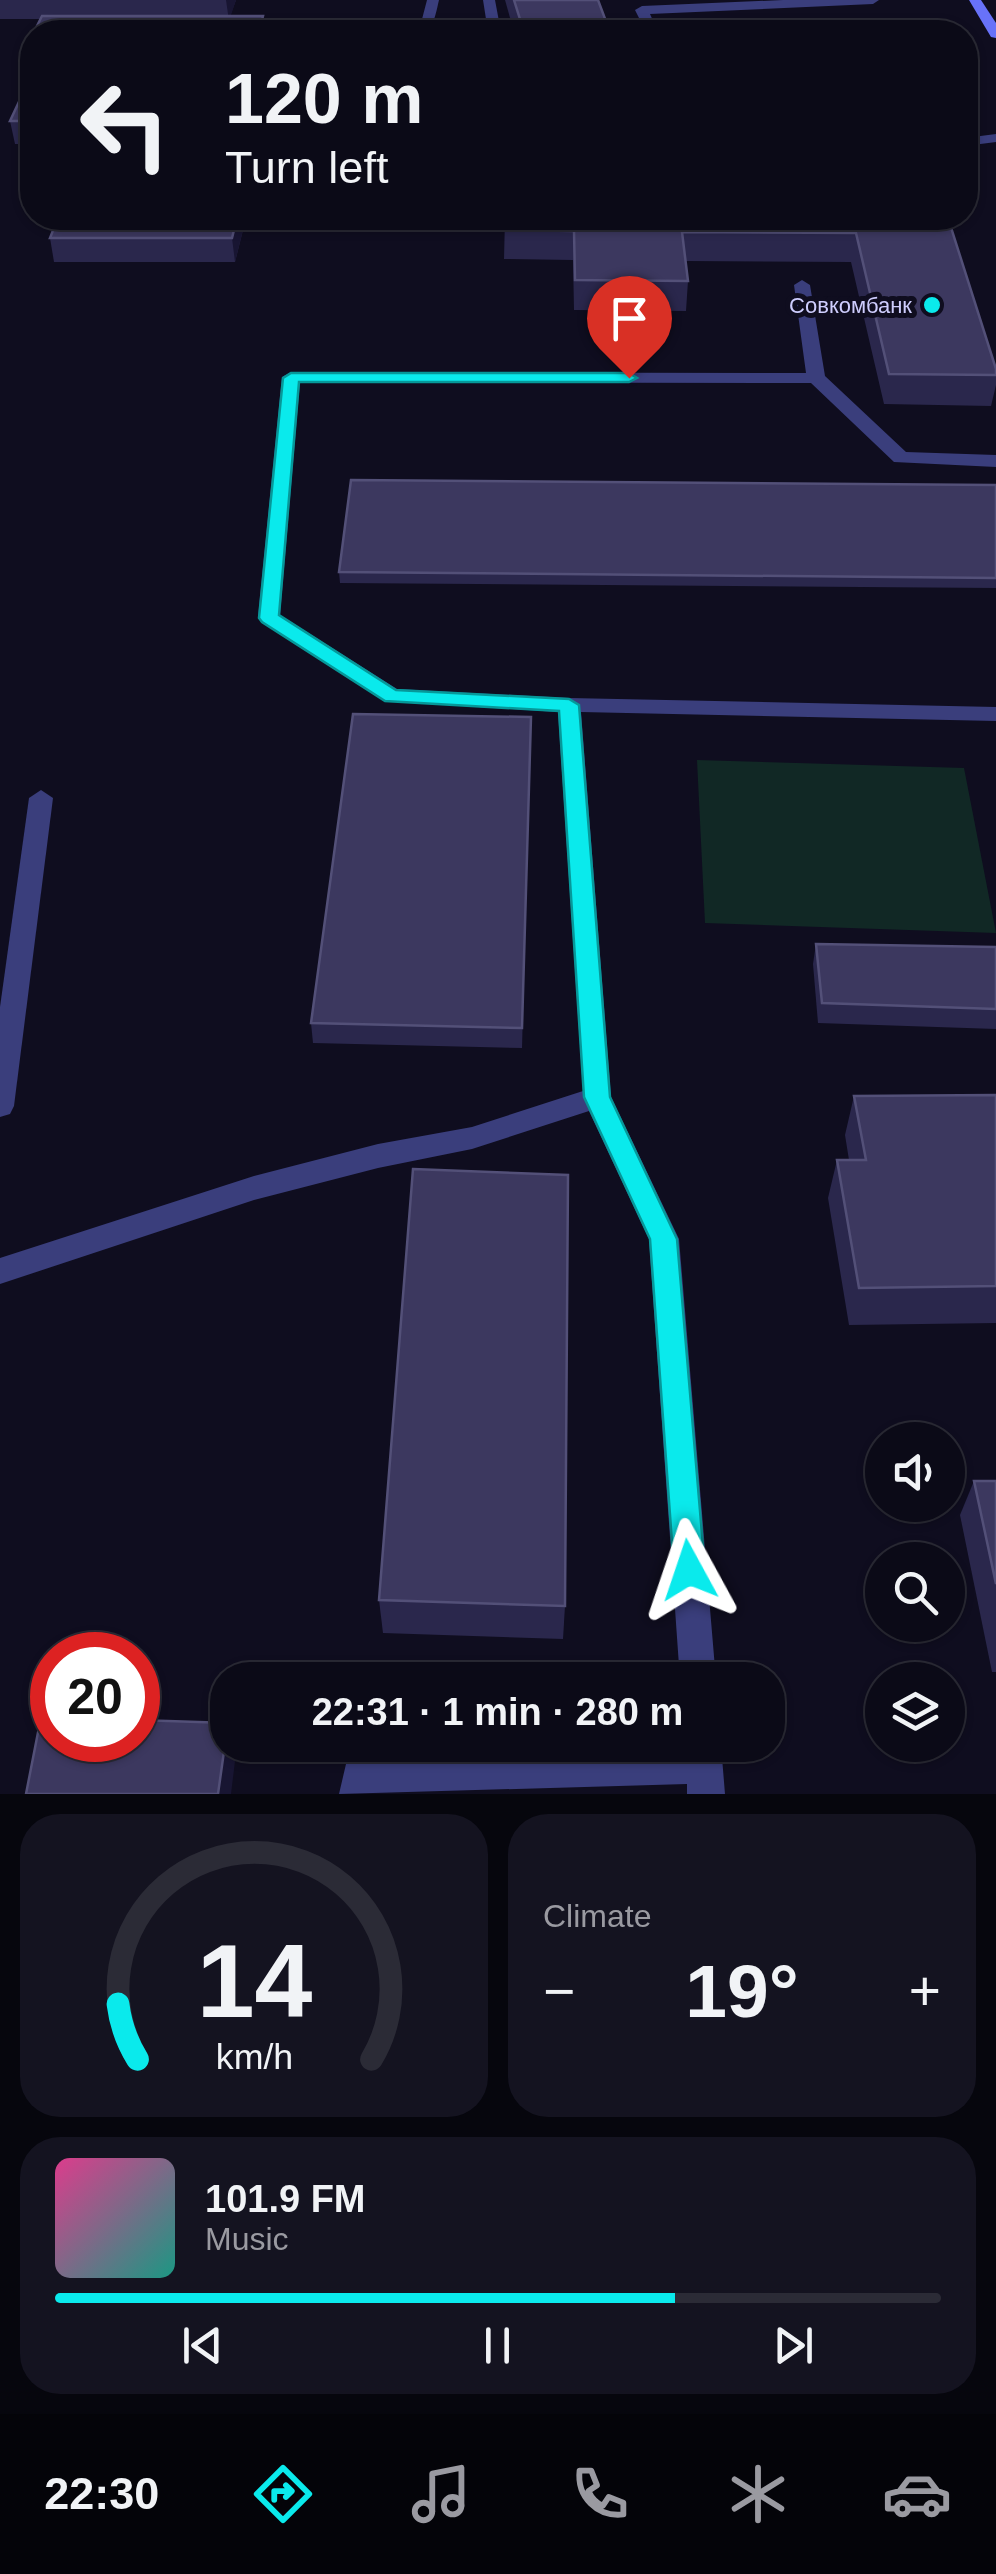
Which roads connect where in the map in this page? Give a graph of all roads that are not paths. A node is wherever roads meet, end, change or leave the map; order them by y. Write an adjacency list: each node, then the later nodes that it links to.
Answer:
1 (873, 0): 3 (lane)
2 (975, 0): 4 (street)
3 (647, 20)
4 (996, 33)
5 (802, 285): 6 (lane)
6 (816, 378): 7 (lane); 8 (lane)
7 (996, 461)
8 (569, 705): 9 (lane); 11 (lane)
9 (996, 714)
10 (42, 798): 12 (lane)
11 (597, 1097): 13 (lane); 14 (lane)
12 (0, 1106)
13 (0, 1272)
14 (697, 1662)
15 (704, 1768): 16 (lane)
16 (358, 1794)

